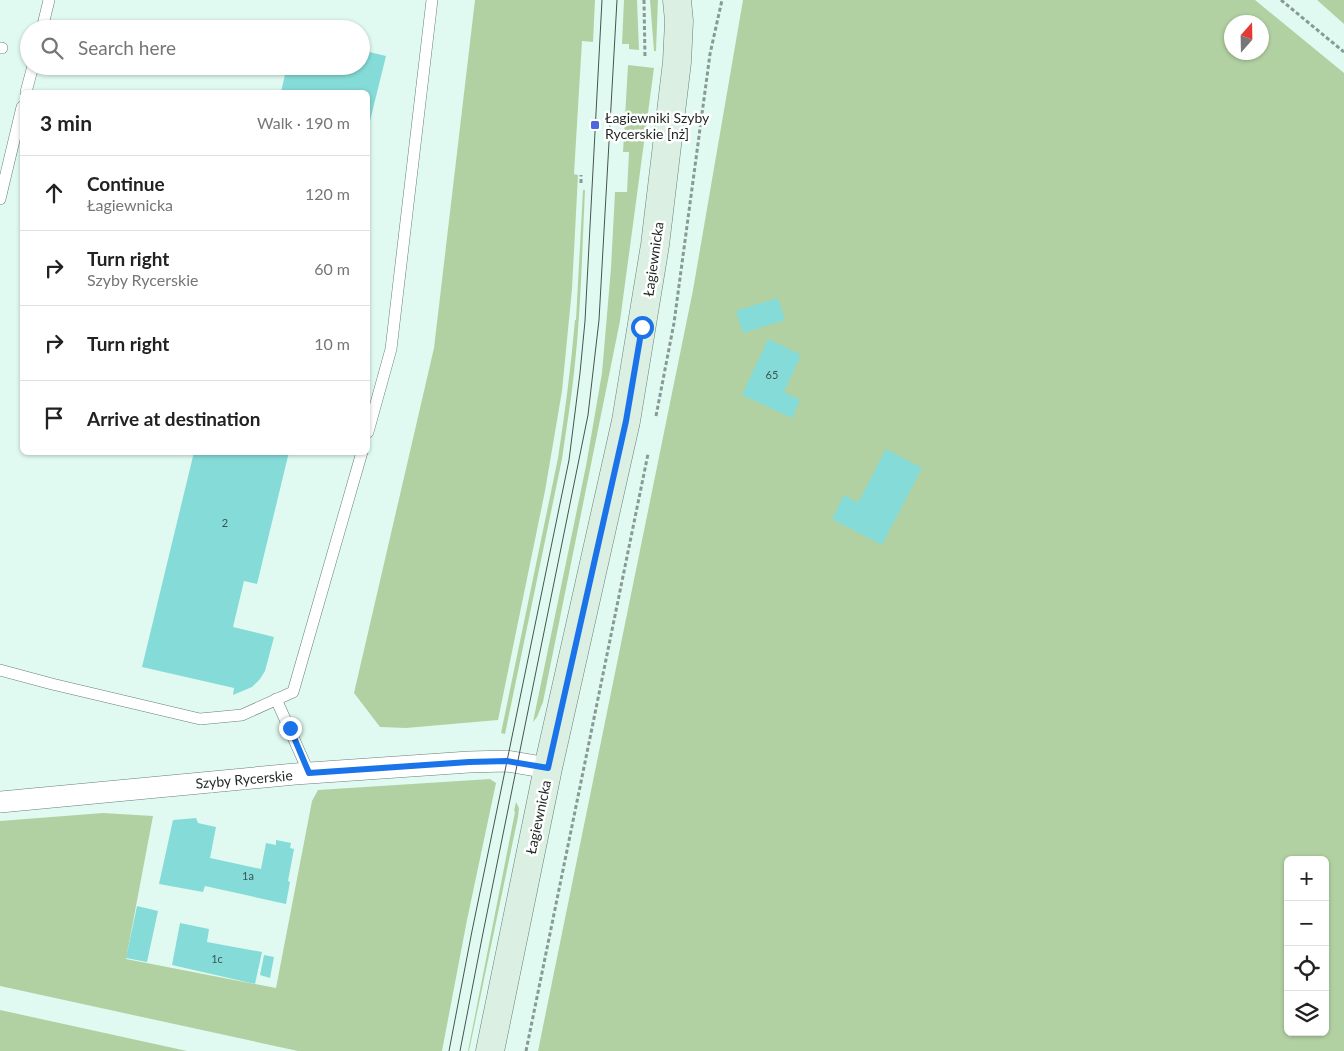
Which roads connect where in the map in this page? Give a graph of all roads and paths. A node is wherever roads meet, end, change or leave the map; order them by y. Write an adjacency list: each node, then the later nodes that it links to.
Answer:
1 (49, 0): 8 (lane)
2 (432, 0): 17 (lane)
3 (644, 0): 10 (path)
4 (722, 0): 7 (path)
5 (1281, 0): 9 (path)
6 (680, 7): 21 (main road, Łagiewnicka)
7 (718, 18)
8 (44, 20)
9 (1344, 52)
10 (646, 58)
11 (31, 75): 12 (lane)
12 (27, 90)
13 (20, 116): 16 (lane)
14 (581, 175): 15 (path)
15 (580, 183)
16 (0, 199)
17 (370, 425)
18 (361, 455): 20 (lane)
19 (0, 670): 20 (lane)
20 (276, 699): 22 (lane)
21 (548, 768): 22 (street, Szyby Rycerskie); 24 (main road, Łagiewnicka)
22 (309, 773): 23 (street, Szyby Rycerskie)
23 (0, 802)
24 (490, 1051)

